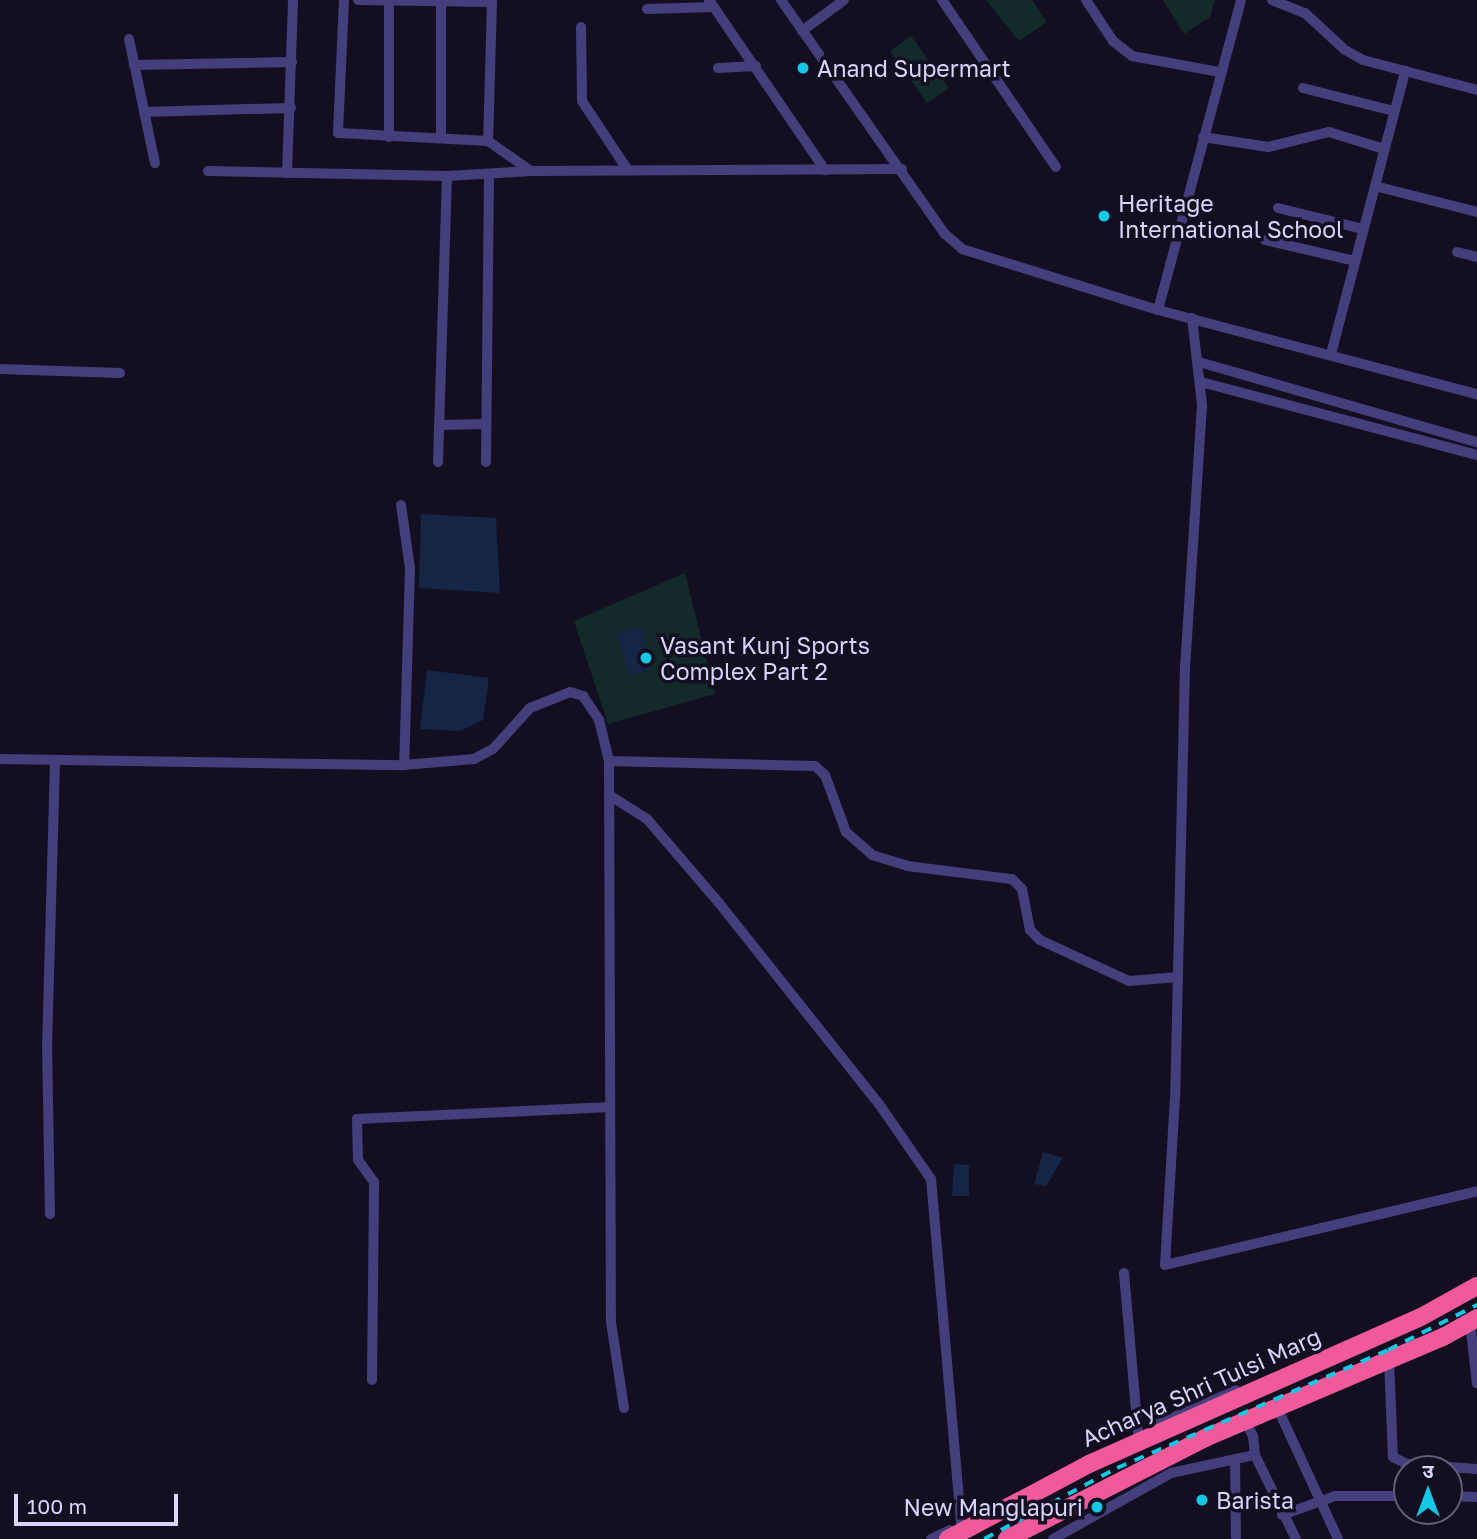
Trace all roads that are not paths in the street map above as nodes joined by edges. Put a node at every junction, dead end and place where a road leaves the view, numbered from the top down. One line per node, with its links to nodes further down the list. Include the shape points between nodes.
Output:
1 (293, 0): 17 (street)
2 (344, 0): 28 (street, via 336,131)
3 (358, 0): 10 (street)
4 (780, 0): 15 (street)
5 (844, 0): 15 (street)
6 (942, 0): 34 (street)
7 (1086, 0): 22 (street, via 1113,41 1132,56)
8 (1241, 0): 22 (street)
9 (1272, 0): 21 (street, via 1305,13 1354,56)
10 (389, 1): 11 (street); 28 (street)
11 (441, 1): 29 (street); 31 (street, via 493,3)
12 (711, 4): 13 (street); 19 (street)
13 (647, 9)
14 (581, 27): 35 (street, via 582,101)
15 (802, 31): 36 (street)
16 (129, 38): 18 (street)
17 (292, 62): 18 (street); 25 (street)
18 (134, 65): 27 (street)
19 (756, 66): 20 (street); 37 (street)
20 (718, 68)
21 (1405, 71): 24 (street); 26 (street)
22 (1219, 72): 30 (street)
23 (1303, 88): 26 (street)
24 (1477, 90)
25 (291, 108): 27 (street); 40 (street)
26 (1394, 111): 32 (street)
27 (144, 112): 33 (street)
28 (389, 137): 29 (street)
29 (441, 137): 31 (street)
30 (1203, 137): 32 (street, via 1268,147 1329,132); 51 (street)
31 (488, 141): 39 (street)
32 (1384, 149): 43 (street)
33 (155, 163)
34 (1056, 167)
35 (627, 169): 37 (street); 39 (street)
36 (902, 169): 37 (street); 51 (street, via 945,234 962,249)
37 (825, 170)
38 (208, 171): 40 (street)
39 (531, 171): 41 (street)
40 (287, 173): 42 (street)
41 (489, 175): 42 (street); 59 (street)
42 (447, 176): 60 (street)
43 (1375, 186): 45 (street); 46 (street)
44 (1278, 208): 46 (street)
45 (1477, 212)
46 (1363, 229): 50 (street)
47 (1265, 240): 50 (street)
48 (1457, 252): 49 (street)
49 (1477, 257)
50 (1355, 261): 53 (street)
51 (1158, 310): 52 (street)
52 (1192, 318): 53 (street); 54 (street)
53 (1331, 354): 58 (street)
54 (1199, 362): 57 (street); 61 (street)
55 (0, 369): 56 (street)
56 (120, 373)
57 (1201, 382): 62 (street); 71 (street, via 1185,665)
58 (1477, 394)
59 (486, 424): 60 (street); 64 (street)
60 (439, 425): 63 (street)
61 (1477, 442)
62 (1477, 455)
63 (438, 462)
64 (486, 462)
65 (401, 505): 69 (street, via 410,568)
66 (0, 759): 68 (street)
67 (609, 761): 69 (street, via 599,720 588,701 570,692 530,708 485,756); 70 (street); 71 (street, via 815,766 825,775 846,832 872,855 906,866 1012,879 1019,883 1030,930 1040,940 1129,981)
68 (55, 762): 69 (street); 74 (street, via 47,1048)
69 (404, 765)
70 (609, 795): 72 (street); 94 (street, via 647,819 719,903 879,1104 931,1179)
71 (1178, 976): 73 (street, via 1165,1265)
72 (610, 1107): 80 (street, via 357,1119 358,1160 374,1182); 83 (street, via 612,1340)
73 (1477, 1191)
74 (50, 1214)
75 (1124, 1273): 86 (street)
76 (1477, 1279): 86 (street, via 1394,1324)
77 (1477, 1286): 84 (highway, Acharya Shri Tulsi Marg, via 1421,1317)
78 (1473, 1320): 79 (highway); 81 (street)
79 (1389, 1359): 82 (highway); 90 (street, via 1393,1457 1407,1464)
80 (372, 1380)
81 (1477, 1384)
82 (1276, 1407): 85 (highway); 92 (street)
83 (624, 1408)
84 (1191, 1416): 87 (highway); 96 (highway, Acharya Shri Tulsi Marg)
85 (1245, 1421): 87 (highway); 88 (street)
86 (1138, 1433): 94 (street)
87 (1205, 1438): 97 (highway)
88 (1255, 1455): 89 (street); 93 (street)
89 (1235, 1460): 98 (street, via 1171,1473); 99 (street)
90 (1477, 1469)
91 (1393, 1496): 92 (street)
92 (1320, 1498): 93 (street); 101 (street)
93 (1282, 1515): 100 (street)
94 (961, 1525): 95 (street)
95 (931, 1539)
96 (948, 1539)
97 (1007, 1539)
98 (1053, 1539)
99 (1236, 1539)
100 (1296, 1539)
101 (1338, 1539)

